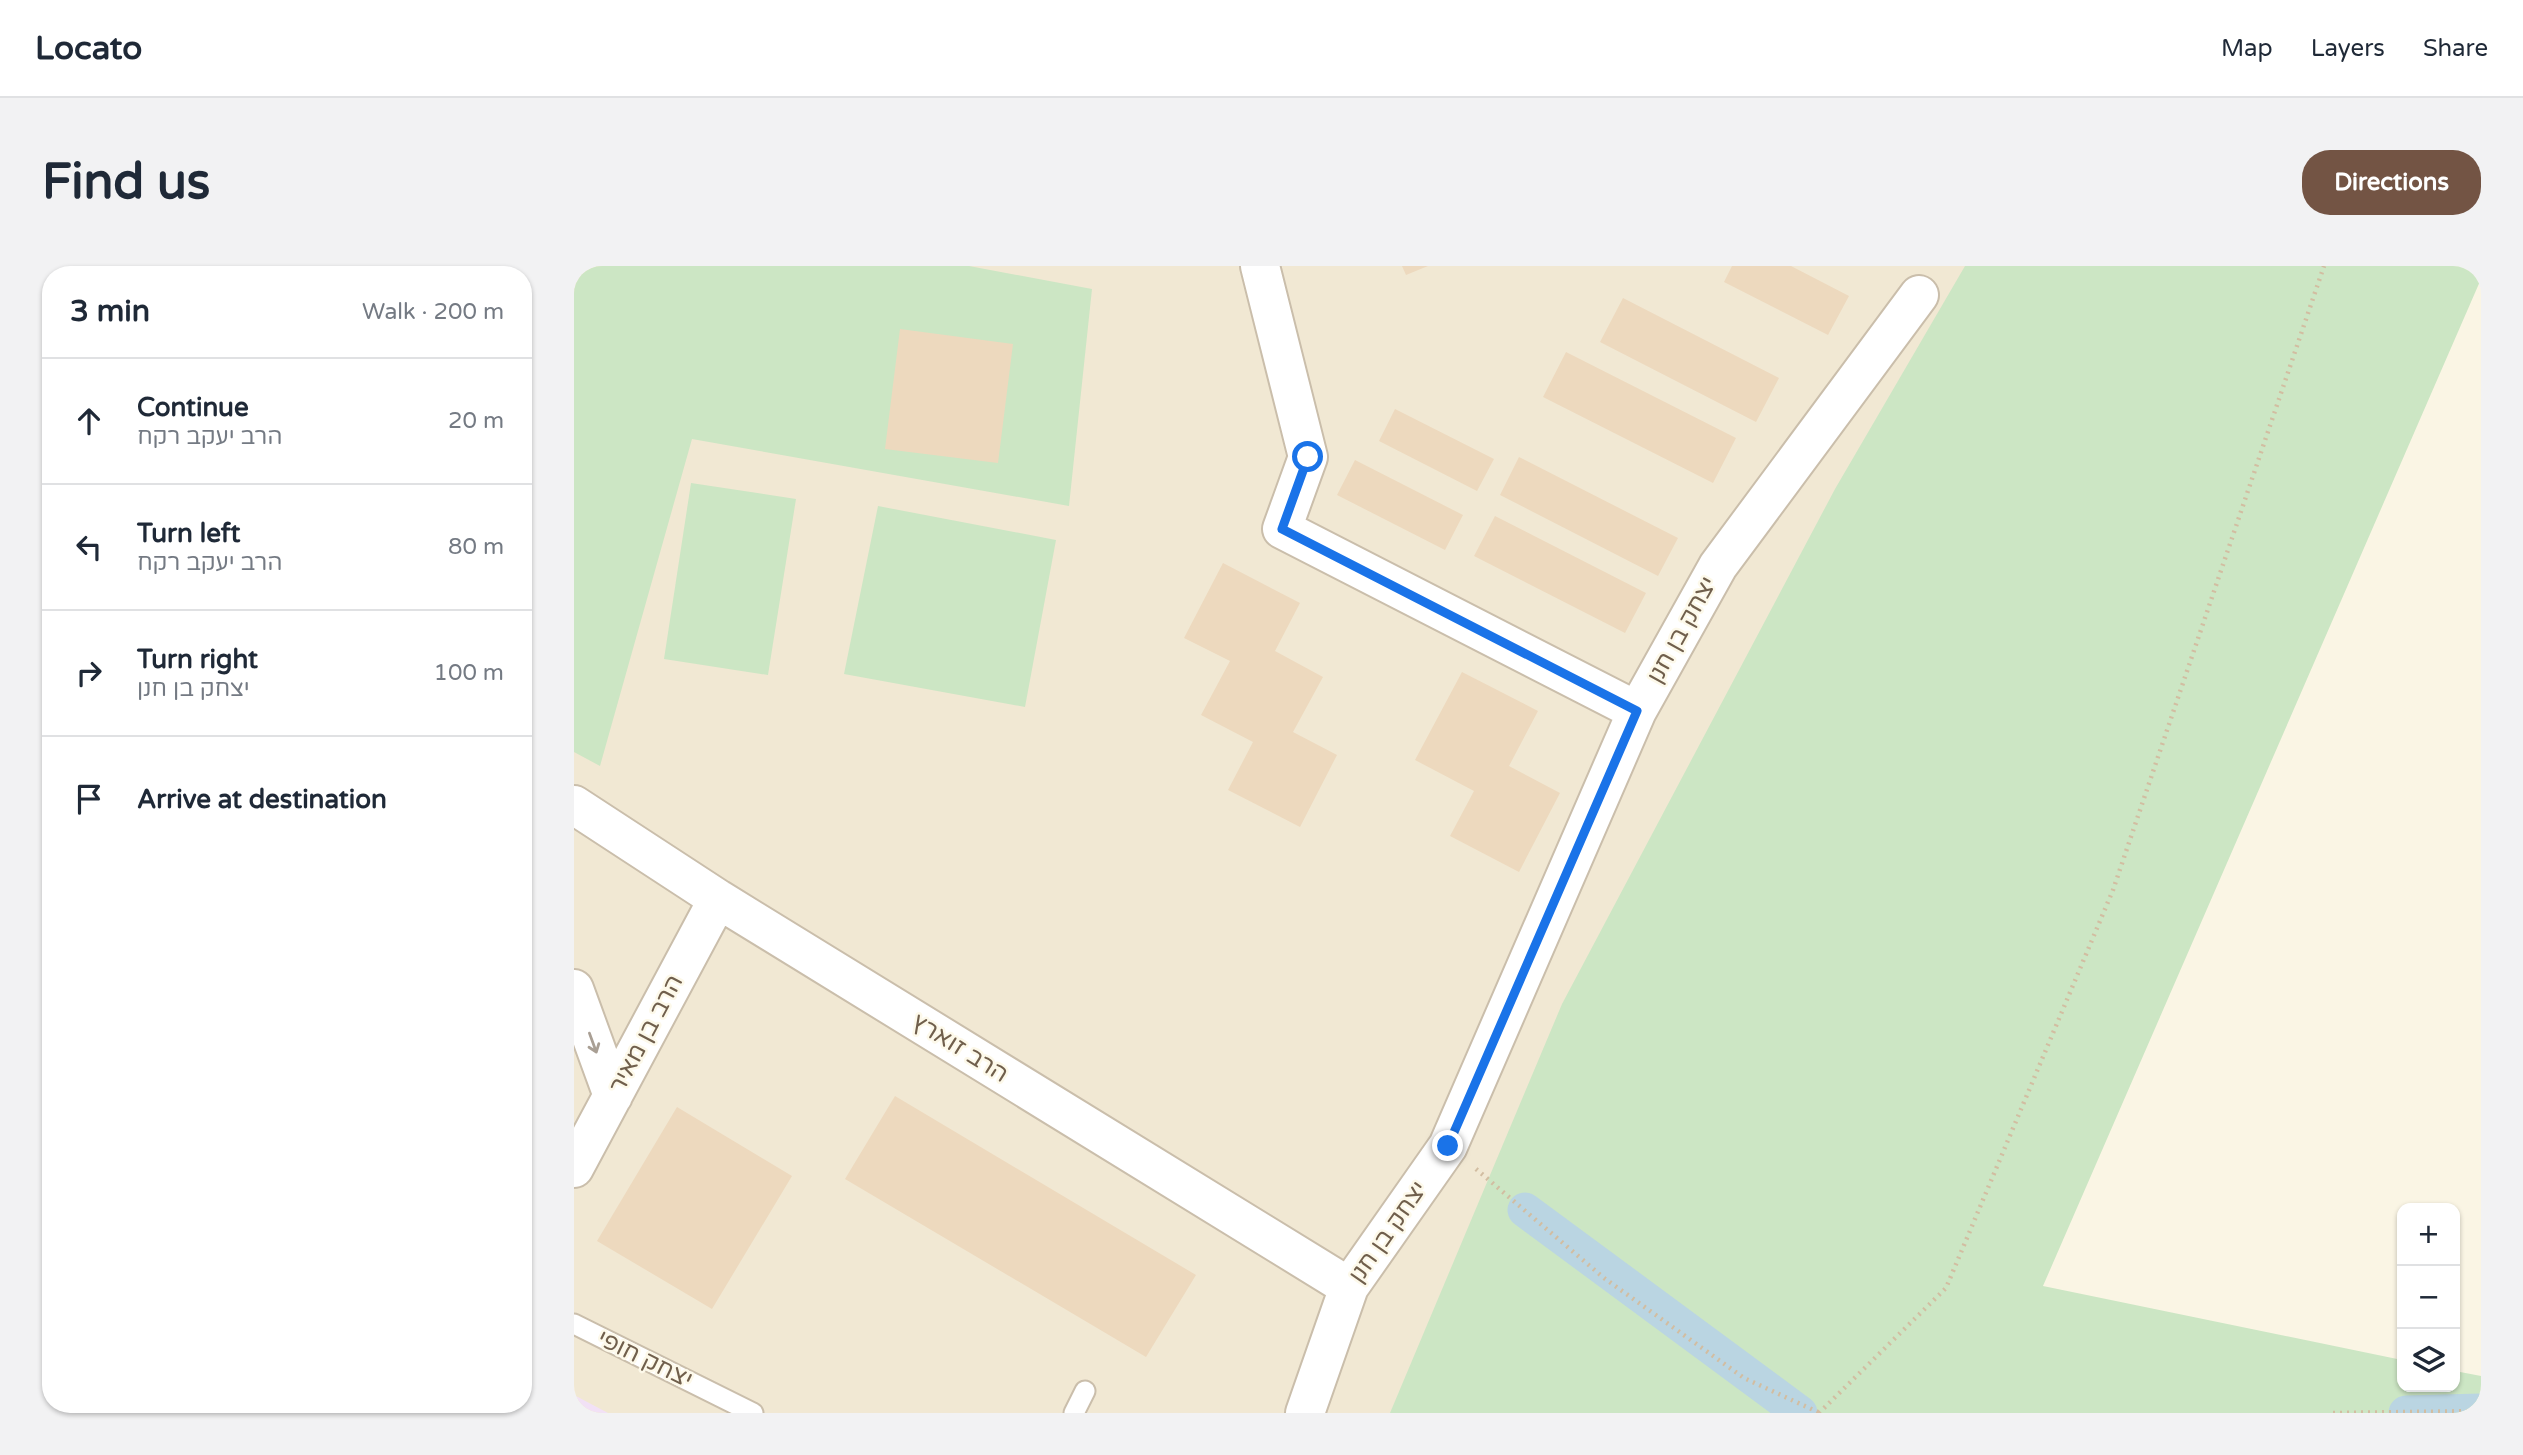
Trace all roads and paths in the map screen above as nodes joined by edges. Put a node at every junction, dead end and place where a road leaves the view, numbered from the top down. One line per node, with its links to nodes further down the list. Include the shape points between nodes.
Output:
1 (1260, 266): 4 (street, via 1308,457 1282,529)
2 (2324, 266): 18 (path, via 2113,890 1946,1288)
3 (1919, 295): 4 (street, יצחק בן חנן, via 1718,566)
4 (1637, 711): 9 (street, יצחק בן חנן)
5 (574, 805): 6 (street, הרב זוארץ)
6 (718, 899): 8 (street, הרב בן מאיר); 11 (street, הרב זוארץ)
7 (574, 989): 8 (street, one-way to 8)
8 (613, 1096): 10 (street, הרב בן מאיר)
9 (1448, 1146): 11 (street, יצחק בן חנן); 18 (path, via 1604,1278 1744,1378)
10 (574, 1168)
11 (1349, 1287): 17 (street, יצחק בן חנן)
12 (574, 1324): 15 (lane, יצחק חופי)
13 (1085, 1391): 16 (lane)
14 (2481, 1411): 19 (path)
15 (753, 1413)
16 (1074, 1413)
17 (1306, 1413)
18 (1819, 1413)
19 (2333, 1413)

